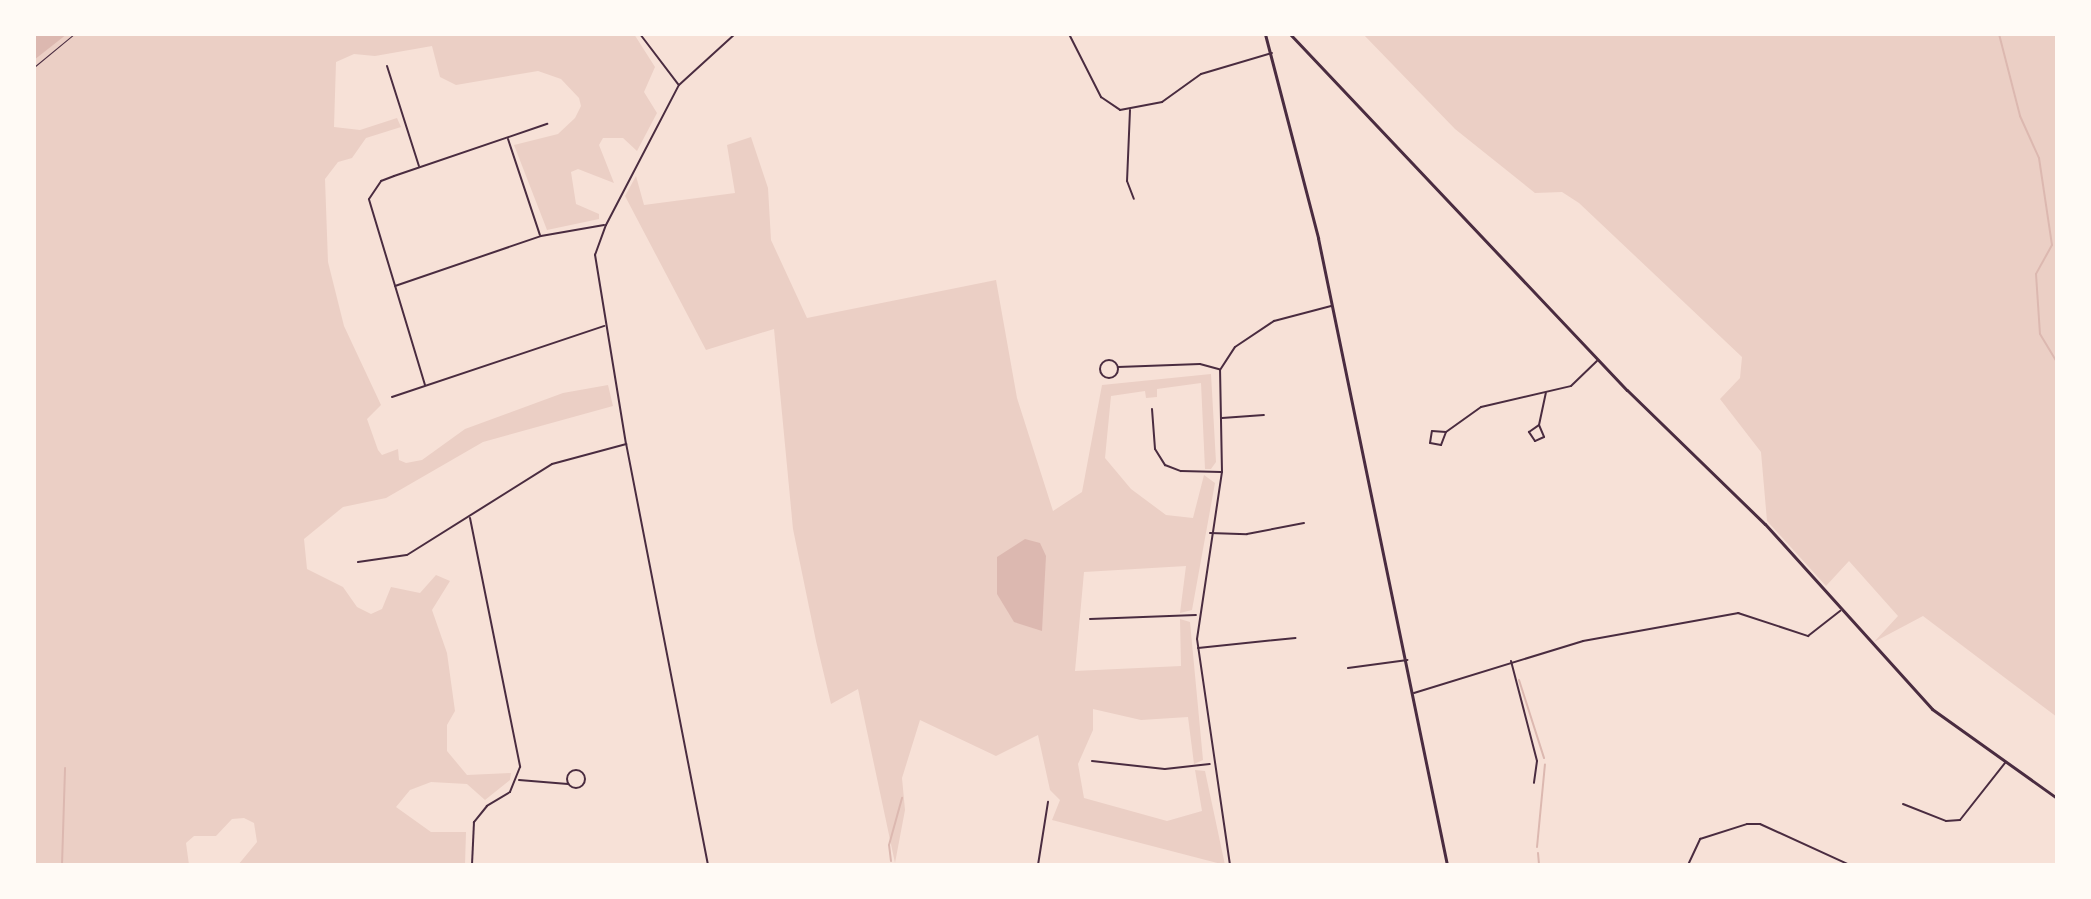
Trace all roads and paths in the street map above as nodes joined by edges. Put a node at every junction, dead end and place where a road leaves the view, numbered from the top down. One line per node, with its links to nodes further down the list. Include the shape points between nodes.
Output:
1 (74, 34): 9 (path)
2 (640, 34): 10 (street)
3 (735, 34): 10 (street)
4 (1069, 34): 11 (street, via 1101,97 1112,107)
5 (1265, 34): 7 (street)
6 (1290, 34): 21 (street)
7 (1272, 53): 11 (street, via 1201,74 1162,102); 19 (street)
8 (387, 66): 14 (street)
9 (34, 67)
10 (679, 85): 16 (street)
11 (1130, 110): 15 (street, via 1127,181)
12 (547, 124): 13 (street)
13 (508, 139): 14 (street); 17 (street)
14 (420, 167): 18 (street, via 381,181 369,199)
15 (1134, 199)
16 (606, 225): 17 (street); 20 (street, via 595,255)
17 (541, 236): 18 (street)
18 (394, 286): 24 (street)
19 (1332, 306): 23 (street, via 1274,321 1235,347); 43 (street)
20 (605, 326): 24 (street); 32 (street)
21 (1598, 360): 25 (street, via 1571,386); 38 (street, via 1765,524)
22 (1118, 367): 22 (street, via 1107,361 1100,371 1111,378); 23 (street, via 1203,364)
23 (1220, 370): 29 (street)
24 (425, 385): 26 (street)
25 (1546, 393): 30 (street); 31 (street, via 1481,407)
26 (392, 397)
27 (1152, 409): 33 (street, via 1155,449 1165,465 1181,471)
28 (1264, 415): 29 (street)
29 (1221, 418): 33 (street)
30 (1539, 425)
31 (1446, 432): 31 (street, via 1432,431 1430,443 1441,445)
32 (626, 444): 34 (street, via 552,464); 57 (street)
33 (1222, 472): 36 (street)
34 (470, 518): 37 (street, via 407,555); 50 (street)
35 (1304, 523): 36 (street, via 1247,534)
36 (1209, 533): 39 (street)
37 (358, 562)
38 (1840, 611): 44 (street, via 1817,632 1802,636 1756,616 1733,614 1568,644); 48 (street, via 1932,709)
39 (1198, 615): 40 (street); 42 (street)
40 (1090, 619)
41 (1295, 638): 42 (street)
42 (1197, 648): 49 (street)
43 (1407, 660): 45 (street); 46 (street)
44 (1511, 660): 46 (street); 51 (street, via 1537,761)
45 (1348, 668)
46 (1413, 694): 60 (street)
47 (1092, 761): 49 (street, via 1165,769)
48 (2005, 763): 53 (street); 55 (street, via 1960,820 1946,821)
49 (1212, 764): 59 (street)
50 (518, 780): 52 (street); 56 (street, via 474,822)
51 (1534, 783)
52 (568, 784): 52 (street, via 571,771 584,774 580,788)
53 (2057, 798)
54 (1048, 802): 58 (street)
55 (1903, 804)
56 (472, 865)
57 (708, 865)
58 (1038, 865)
59 (1230, 865)
60 (1447, 865)
61 (1688, 865): 62 (street, via 1700,839 1747,824 1760,824)
62 (1850, 865)

